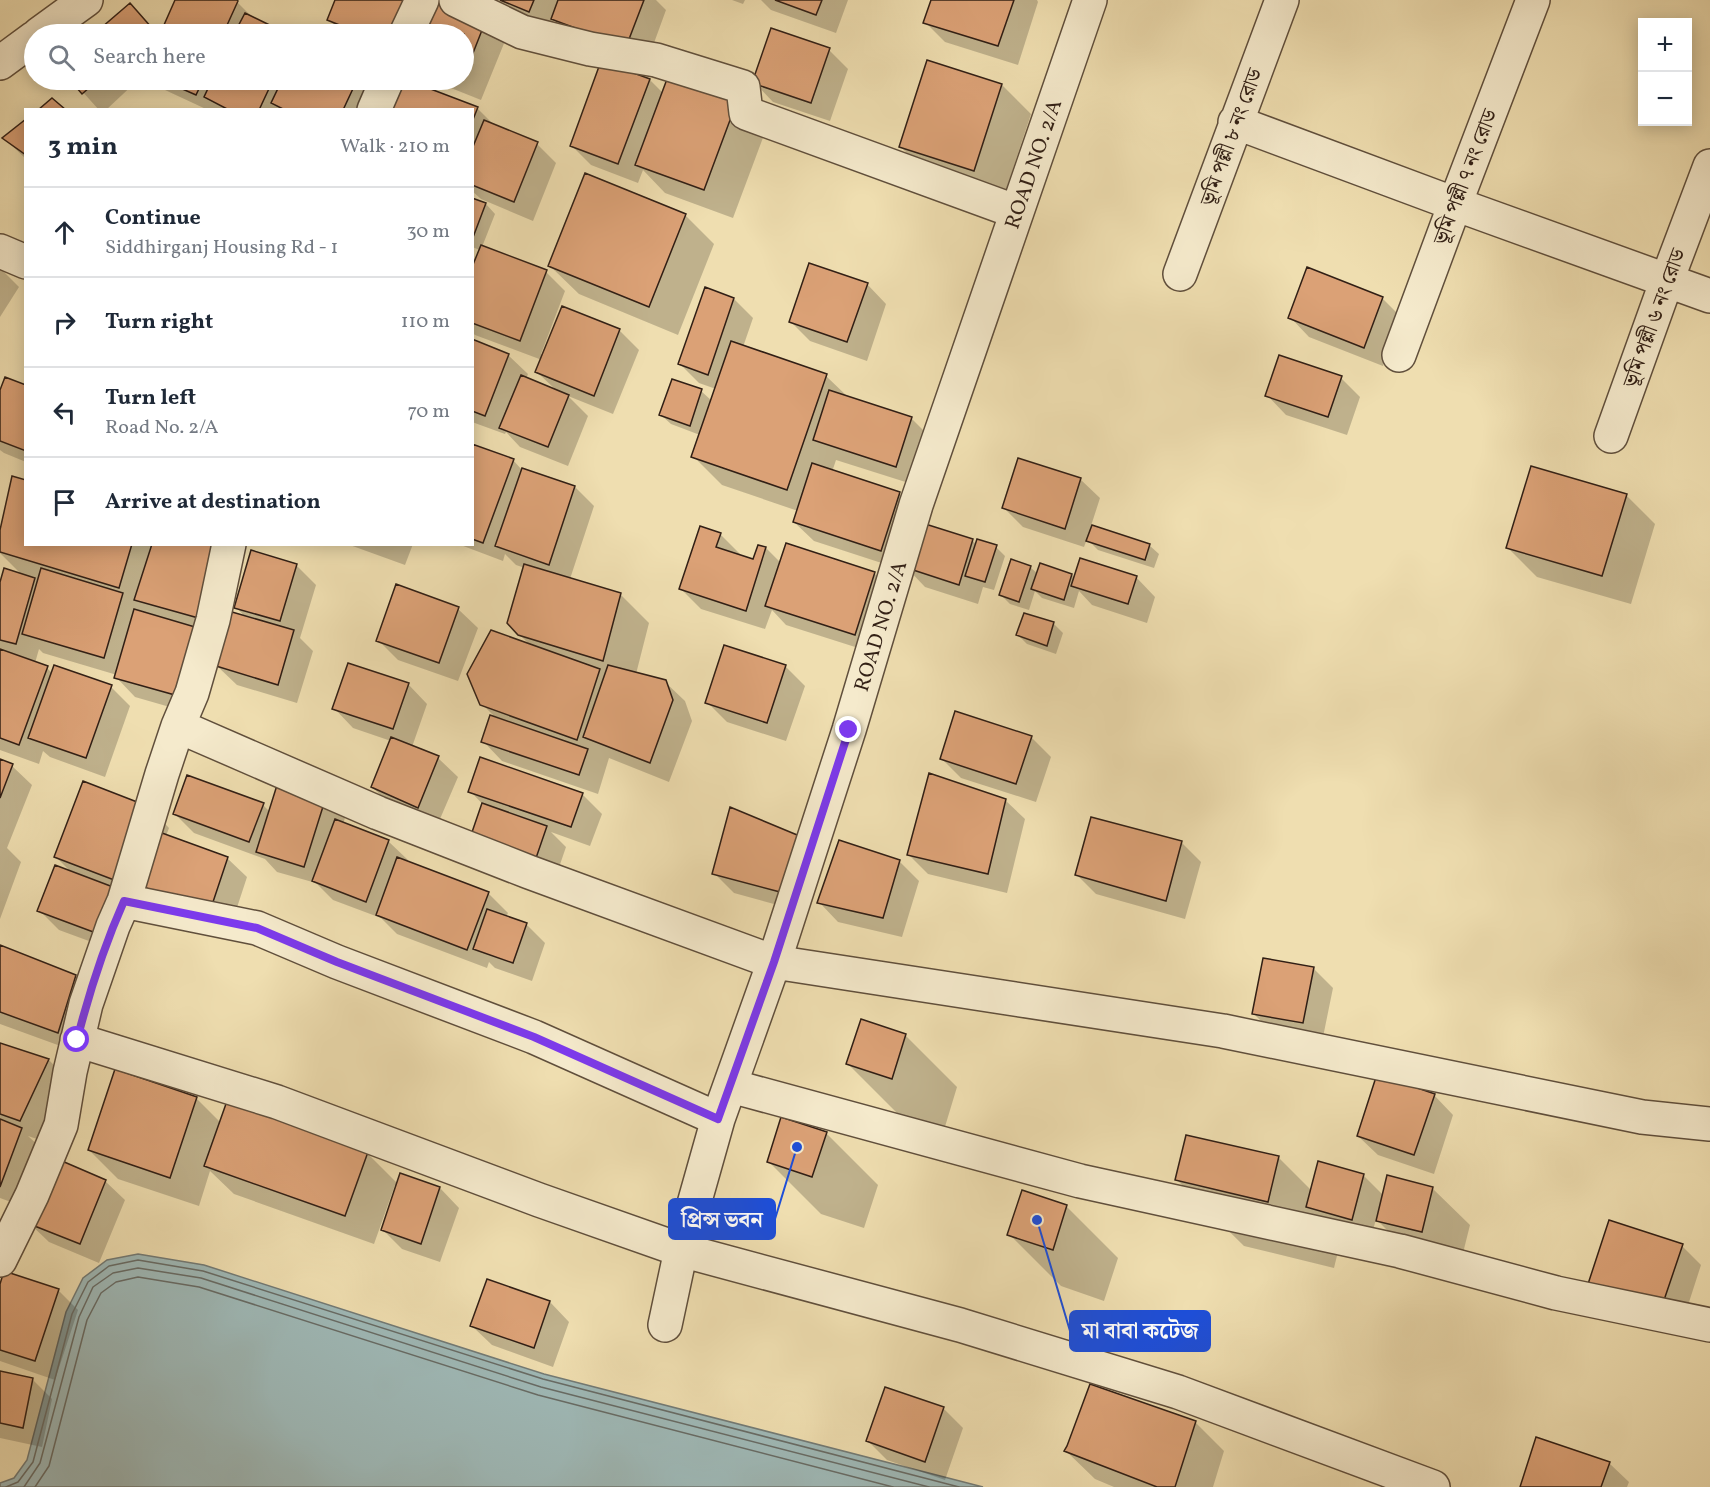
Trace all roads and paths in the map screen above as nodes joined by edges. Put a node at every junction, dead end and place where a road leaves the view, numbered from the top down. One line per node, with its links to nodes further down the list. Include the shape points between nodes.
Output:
1 (86, 0): 7 (street)
2 (422, 0): 8 (street)
3 (456, 0): 16 (street, via 522,32 656,60 743,87 746,113)
4 (1090, 0): 16 (street, ROAD NO. 2/A)
5 (1282, 0): 13 (street, ভূমি পল্লী ৮ নং রোড)
6 (1533, 0): 15 (street, ভূমি পল্লী ৭ নং রোড)
7 (53, 24)
8 (411, 24)
9 (24, 45): 10 (street)
10 (0, 63)
11 (383, 90): 12 (street)
12 (375, 108)
13 (1236, 122): 15 (street); 19 (street, ভূমি পল্লী ৮ নং রোড)
14 (1710, 166): 20 (street, ভূমি পল্লী ৬ নং রোড)
15 (1455, 204): 20 (street); 22 (street, ভূমি পল্লী ৭ নং রোড)
16 (1017, 213): 27 (street, ROAD NO. 2/A, via 916,505)
17 (0, 251): 18 (street)
18 (24, 261)
19 (1180, 274)
20 (1667, 280): 21 (street); 23 (street, ভূমি পল্লী ৬ নং রোড)
21 (1710, 296)
22 (1399, 356)
23 (1611, 436)
24 (229, 546): 25 (street, via 213,620)
25 (178, 726): 26 (street); 27 (street, via 389,817)
26 (124, 901): 28 (street); 30 (street, via 257,928 534,1037)
27 (774, 962): 29 (street, ROAD NO. 2/A); 31 (street, via 1223,1031 1642,1117)
28 (77, 1040): 32 (street, via 277,1102); 33 (street, via 61,1125)
29 (731, 1086): 30 (street, ROAD NO. 2/A); 35 (street, via 1080,1181 1400,1251 1556,1293)
30 (718, 1119): 32 (street, ROAD NO. 2/A)
31 (1710, 1124)
32 (681, 1250): 34 (street, ROAD NO. 2/A); 36 (street, via 960,1325 1166,1388)
33 (0, 1260)
34 (665, 1325)
35 (1710, 1325)
36 (1433, 1487)

